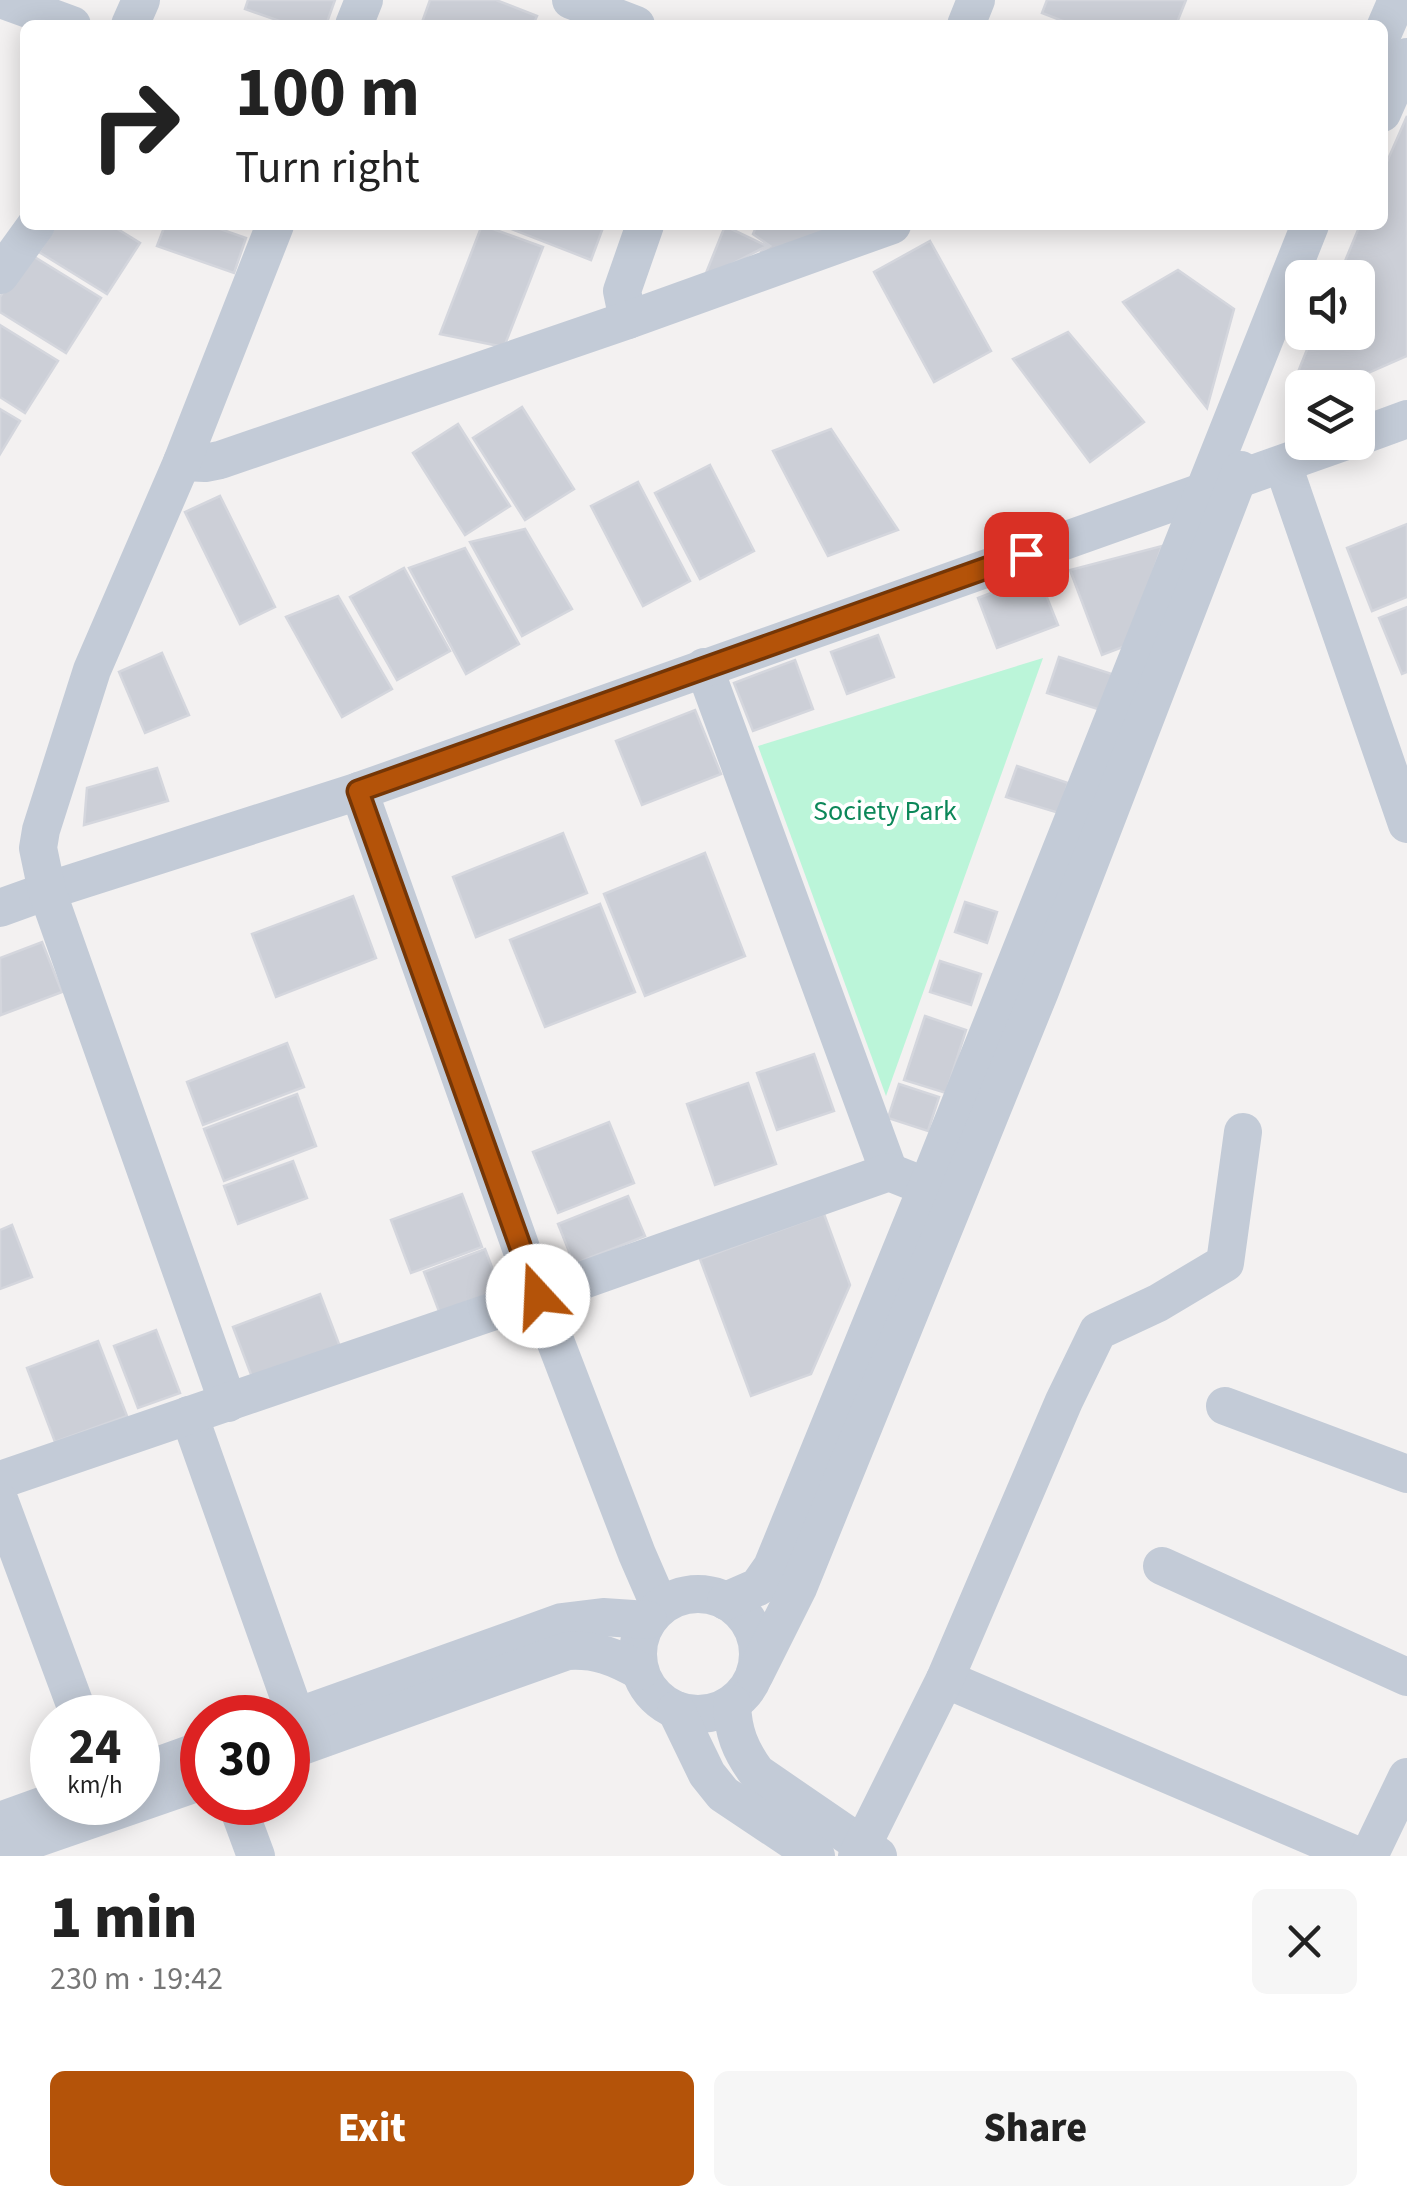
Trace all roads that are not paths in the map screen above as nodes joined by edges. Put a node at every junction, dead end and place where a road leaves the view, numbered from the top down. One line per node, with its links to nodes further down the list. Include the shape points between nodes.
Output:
1 (3, 0): 3 (street)
2 (590, 4): 4 (street)
3 (58, 20)
4 (625, 20)
5 (1407, 57): 6 (street)
6 (1388, 98)
7 (32, 230): 14 (street)
8 (273, 230): 20 (street)
9 (644, 230): 15 (street, via 622,292)
10 (878, 230): 15 (street)
11 (1308, 230): 22 (street)
12 (1336, 230): 13 (street)
13 (1324, 260)
14 (0, 275)
15 (628, 320): 20 (street, via 220,460)
16 (1285, 350): 22 (street)
17 (1407, 419): 18 (street)
18 (1375, 431)
19 (1296, 460): 21 (street)
20 (182, 462): 26 (street, via 92,670 60,768 38,848)
21 (1283, 465): 22 (street); 25 (street)
22 (1220, 486): 23 (street); 30 (street); 31 (street, via 1040,990)
23 (704, 667): 24 (street); 29 (street)
24 (358, 791): 26 (street); 32 (street)
25 (1407, 824)
26 (47, 891): 27 (street); 33 (street)
27 (0, 908)
28 (1243, 1132): 45 (street, via 1225,1263 1098,1331)
29 (889, 1172): 30 (street); 32 (street)
30 (927, 1187): 31 (street)
31 (923, 1238): 40 (street, via 772,1567 758,1587); 43 (street, via 798,1588)
32 (538, 1296): 33 (street); 41 (street)
33 (228, 1403): 35 (street)
34 (1225, 1406): 36 (street)
35 (189, 1415): 37 (street); 47 (street)
36 (1407, 1474)
37 (0, 1480)
38 (0, 1502): 46 (street)
39 (1162, 1566): 44 (street)
40 (726, 1600): 41 (street, via 685,1595); 43 (street, via 754,1632)
41 (654, 1614): 42 (street, via 638,1644); 50 (street, via 562,1622)
42 (640, 1672): 49 (street, via 660,1701); 51 (street, via 607,1654 566,1652)
43 (756, 1674): 48 (street)
44 (1407, 1677)
45 (945, 1679): 58 (street); 59 (street)
46 (71, 1695)
47 (279, 1695)
48 (732, 1704): 49 (street, via 714,1712); 58 (street, via 736,1740 758,1772)
49 (676, 1710): 61 (street, via 706,1774 724,1794)
50 (310, 1721)
51 (310, 1723)
52 (1407, 1777): 59 (street)
53 (180, 1789): 57 (street)
54 (30, 1810): 55 (street)
55 (0, 1821)
56 (245, 1825): 60 (street)
57 (0, 1851)
58 (866, 1853)
59 (1352, 1855)
60 (256, 1856)
61 (816, 1856)

